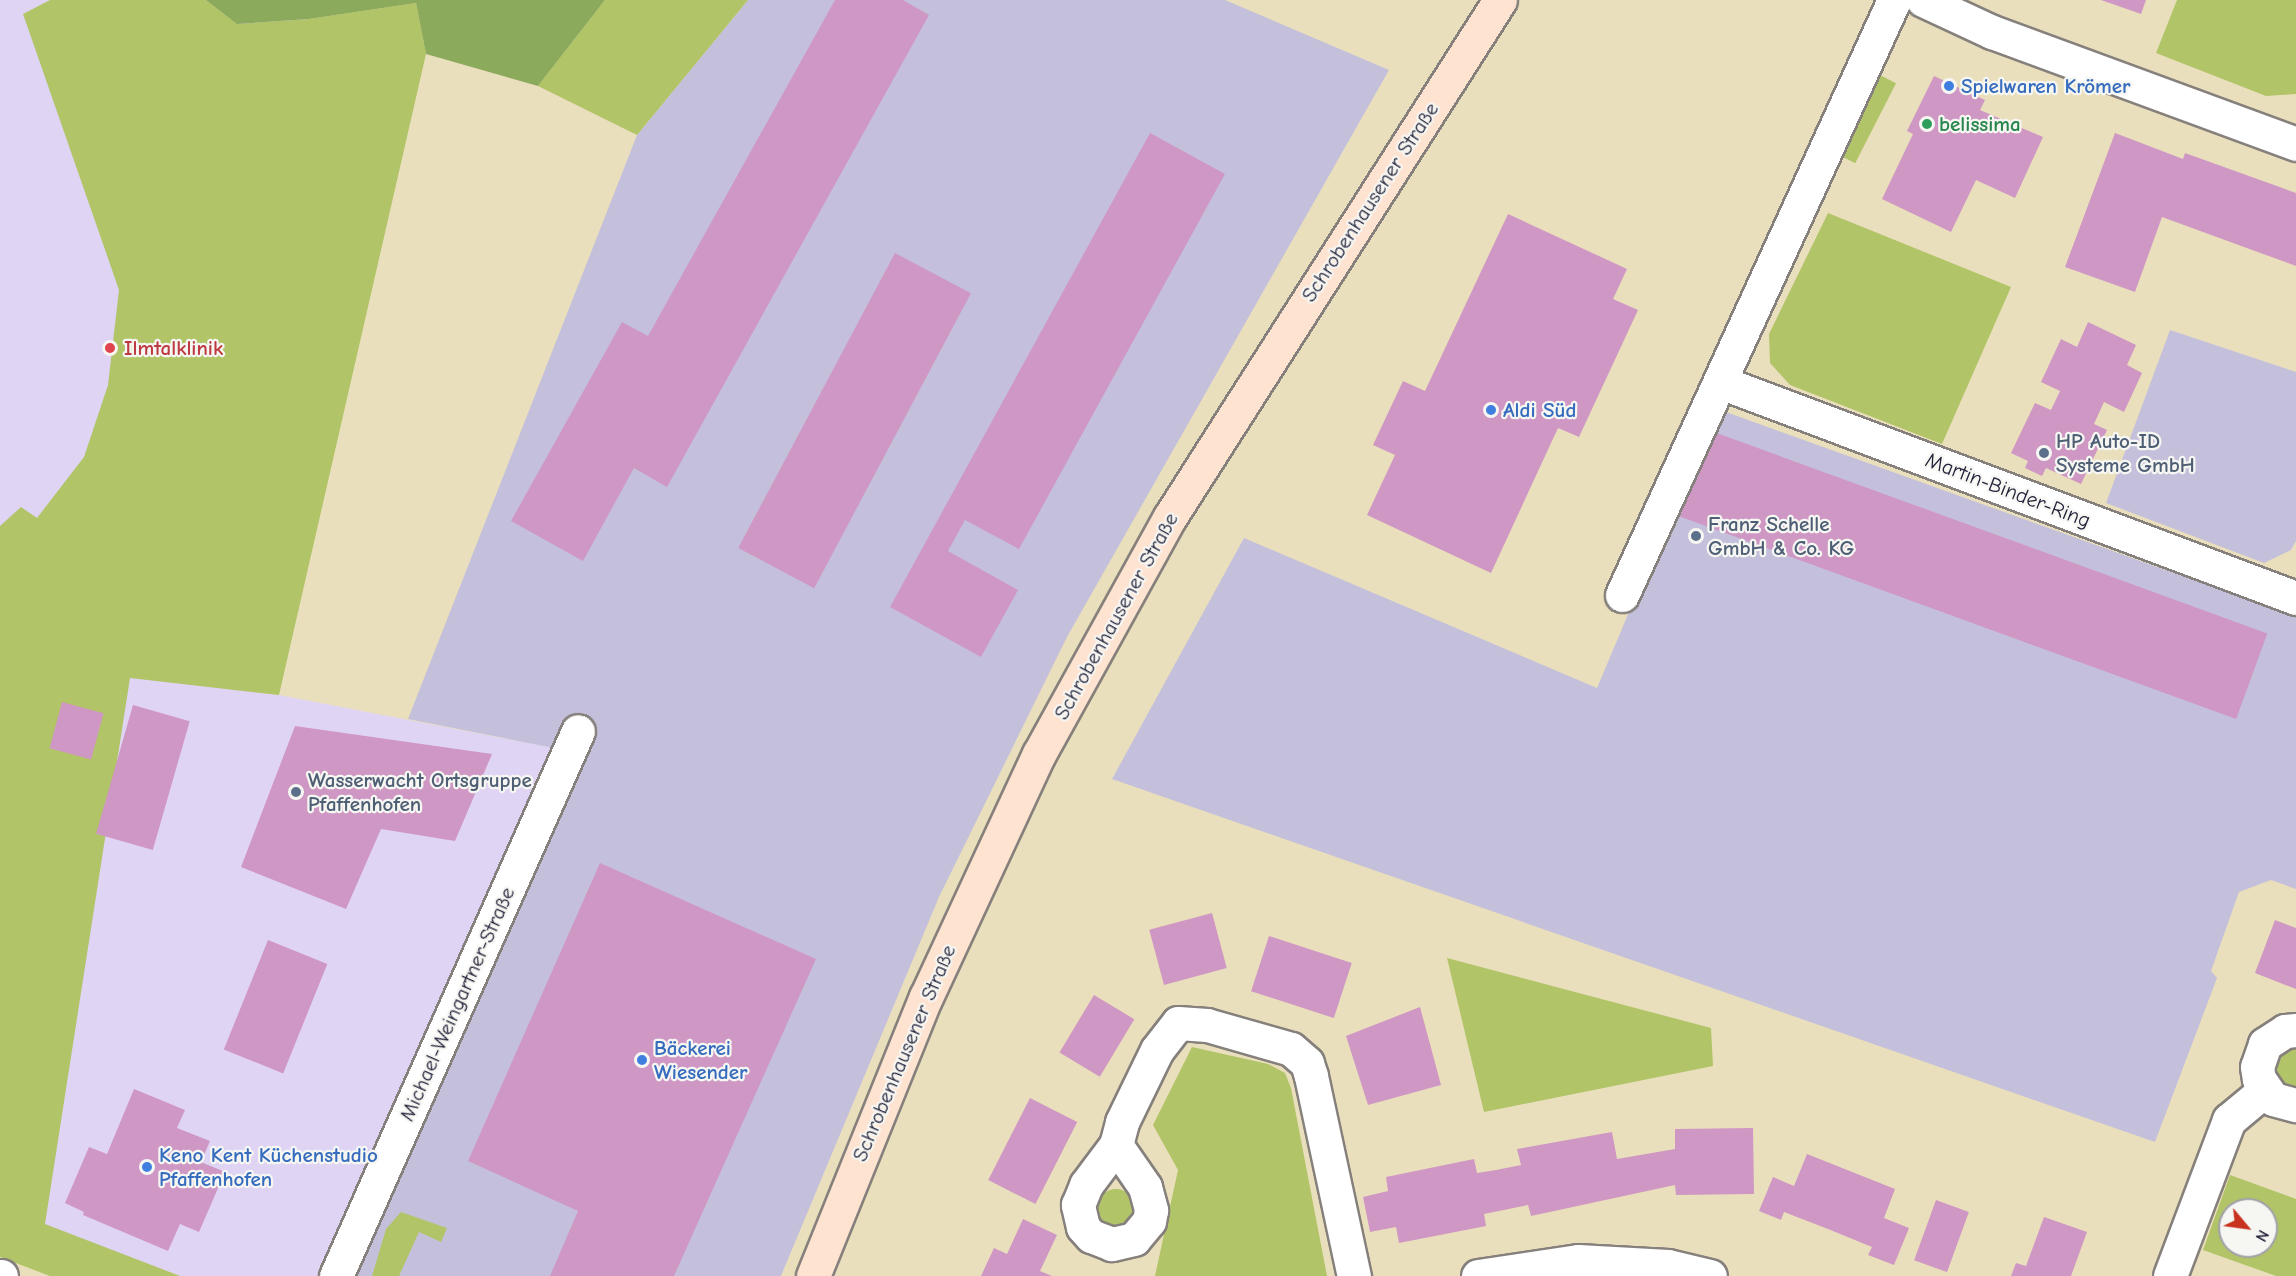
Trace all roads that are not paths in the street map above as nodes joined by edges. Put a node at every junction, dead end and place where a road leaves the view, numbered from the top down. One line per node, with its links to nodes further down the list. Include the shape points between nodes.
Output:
1 (1517, 0): 4 (street)
2 (1894, 0): 6 (street)
3 (1923, 0): 5 (street, via 1992,32)
4 (1494, 10): 15 (main road, Schrobenhausener Straße, via 1170,517 1039,754 926,997)
5 (2296, 144)
6 (1720, 382): 7 (street); 8 (street, Martin-Binder-Ring)
7 (1622, 595)
8 (2296, 598)
9 (579, 731): 14 (street, Michael-Weingartner-Straße)
10 (2296, 1030): 11 (street, via 2285,1031 2265,1044 2257,1067)
11 (2265, 1090): 12 (street, via 2273,1099); 19 (street, via 2229,1120)
12 (2296, 1105)
13 (1116, 1145): 16 (street, via 1122,1122 1157,1050 1178,1023 1207,1025 1299,1053 1311,1076)
14 (336, 1276)
15 (813, 1276)
16 (1354, 1276)
17 (1478, 1276): 18 (street, via 1578,1261 1668,1266)
18 (1710, 1276)
19 (2170, 1276)

